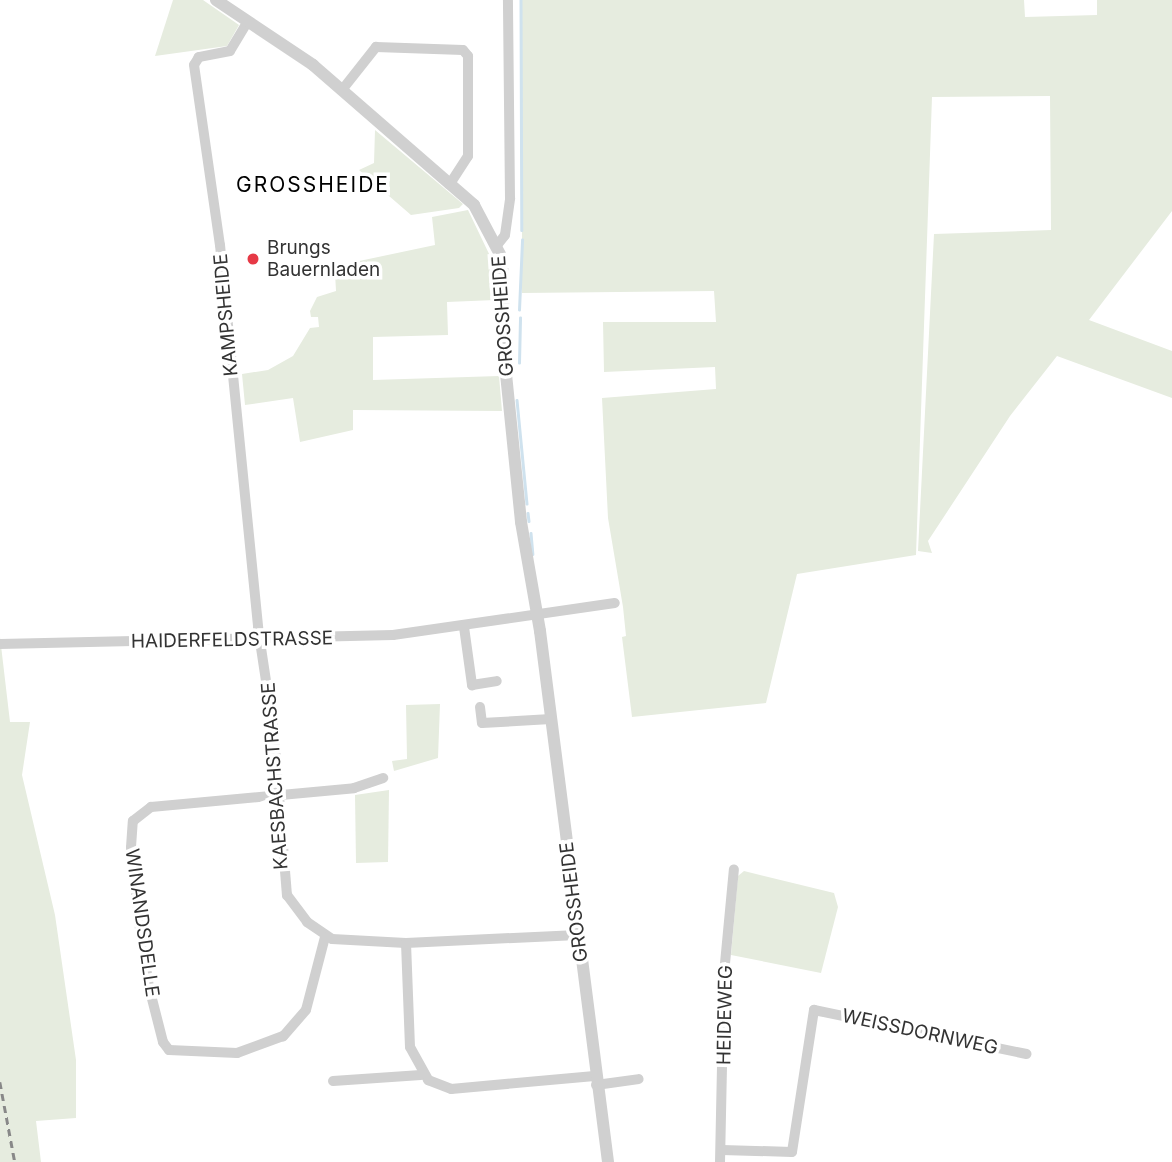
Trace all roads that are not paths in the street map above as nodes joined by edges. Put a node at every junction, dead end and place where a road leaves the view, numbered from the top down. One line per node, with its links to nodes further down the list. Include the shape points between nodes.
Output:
1 (216, 0): 3 (street, GROSSHEIDE)
2 (508, 0): 6 (street, via 510,198 505,235)
3 (248, 21): 4 (street, GROSSHEIDE); 10 (street, KAMPSHEIDE, via 230,51 199,57 194,65 220,245)
4 (342, 90): 5 (street, GROSSHEIDE); 5 (street, via 376,47 463,50 468,56 468,156)
5 (450, 184): 6 (street, GROSSHEIDE, via 474,205)
6 (498, 244): 8 (street, GROSSHEIDE, via 504,272 511,428)
7 (615, 603): 8 (street, HAIDERFELDSTRASSE)
8 (535, 617): 9 (street, HAIDERFELDSTRASSE); 14 (street, GROSSHEIDE)
9 (464, 627): 10 (street, HAIDERFELDSTRASSE); 12 (street, via 472,685)
10 (262, 641): 11 (street, HAIDERFELDSTRASSE); 16 (street, KAESBACHSTRASSE)
11 (0, 644)
12 (497, 681)
13 (480, 707): 14 (street, via 482,723)
14 (551, 719): 18 (street, GROSSHEIDE)
15 (383, 778): 16 (street, WINANDSDELLE, via 354,788)
16 (278, 795): 19 (street, KAESBACHSTRASSE, via 287,895); 19 (street, WINANDSDELLE, via 151,807 133,821 131,847 140,929 164,1046 172,1052 237,1053 283,1036 306,1010)
17 (734, 869): 26 (street, HEIDEWEG, via 724,974)
18 (578, 935): 20 (street); 25 (street, GROSSHEIDE)
19 (325, 937): 20 (street)
20 (406, 943): 22 (street, via 410,1047)
21 (1027, 1054): 26 (street, WEISSDORNWEG, via 814,1010 792,1152)
22 (421, 1075): 24 (street); 25 (street, via 436,1086 451,1089)
23 (639, 1079): 25 (street)
24 (333, 1081)
25 (595, 1081): 27 (street, GROSSHEIDE)
26 (722, 1150): 28 (street, HEIDEWEG)
27 (608, 1162)
28 (720, 1162)

